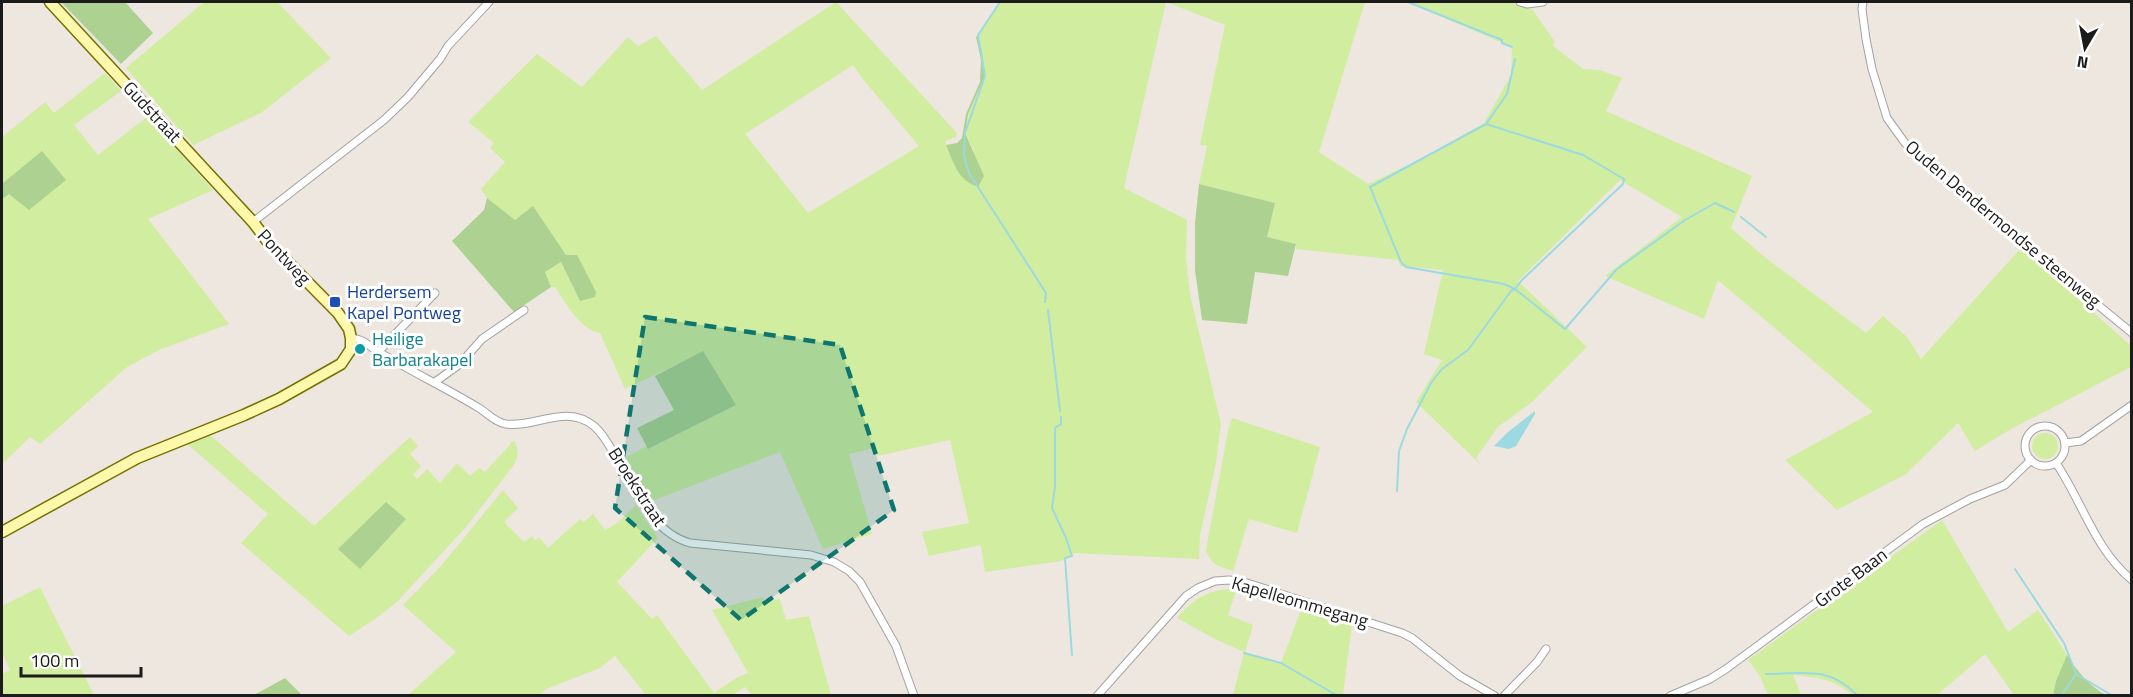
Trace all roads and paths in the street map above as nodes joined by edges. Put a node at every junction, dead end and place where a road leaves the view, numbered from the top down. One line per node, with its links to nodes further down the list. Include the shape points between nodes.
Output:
1 (50, 2): 6 (street, Gudstraat)
2 (489, 2): 6 (street, Pontweg, via 384,120)
3 (1520, 2): 4 (street)
4 (1543, 2)
5 (1863, 2): 9 (street, Ouden Dendermondse steenweg, via 1866,39 1878,88 1887,118 1905,143)
6 (253, 222): 10 (street, Pontweg, via 338,313)
7 (435, 293): 11 (street)
8 (524, 310): 12 (street, via 482,339 460,364)
9 (2132, 333)
10 (351, 338): 11 (street, Broekstraat, via 363,339); 17 (street, via 351,349 341,364 279,399 137,458)
11 (378, 352): 12 (street, Broekstraat)
12 (435, 382): 20 (street, Broekstraat, via 499,423 519,424 565,415 594,426 656,523 676,539 811,555 849,571 860,582 896,646)
13 (2132, 405): 14 (street, via 2081,441)
14 (2065, 443): 15 (street, via 2055,429 2036,429 2026,444); 16 (street)
15 (2031, 460): 16 (street, via 2045,466); 24 (street, Grote Baan, via 2005,484 1923,524 1726,669)
16 (2056, 463): 18 (street, via 2102,546)
17 (2, 532)
18 (2132, 580)
19 (1546, 649): 23 (street)
20 (914, 696)
21 (1097, 696): 22 (street, Kapelleommegang, via 1186,596 1206,584 1228,580 1402,633 1460,676)
22 (1495, 696)
23 (1504, 696)
24 (1670, 696)

